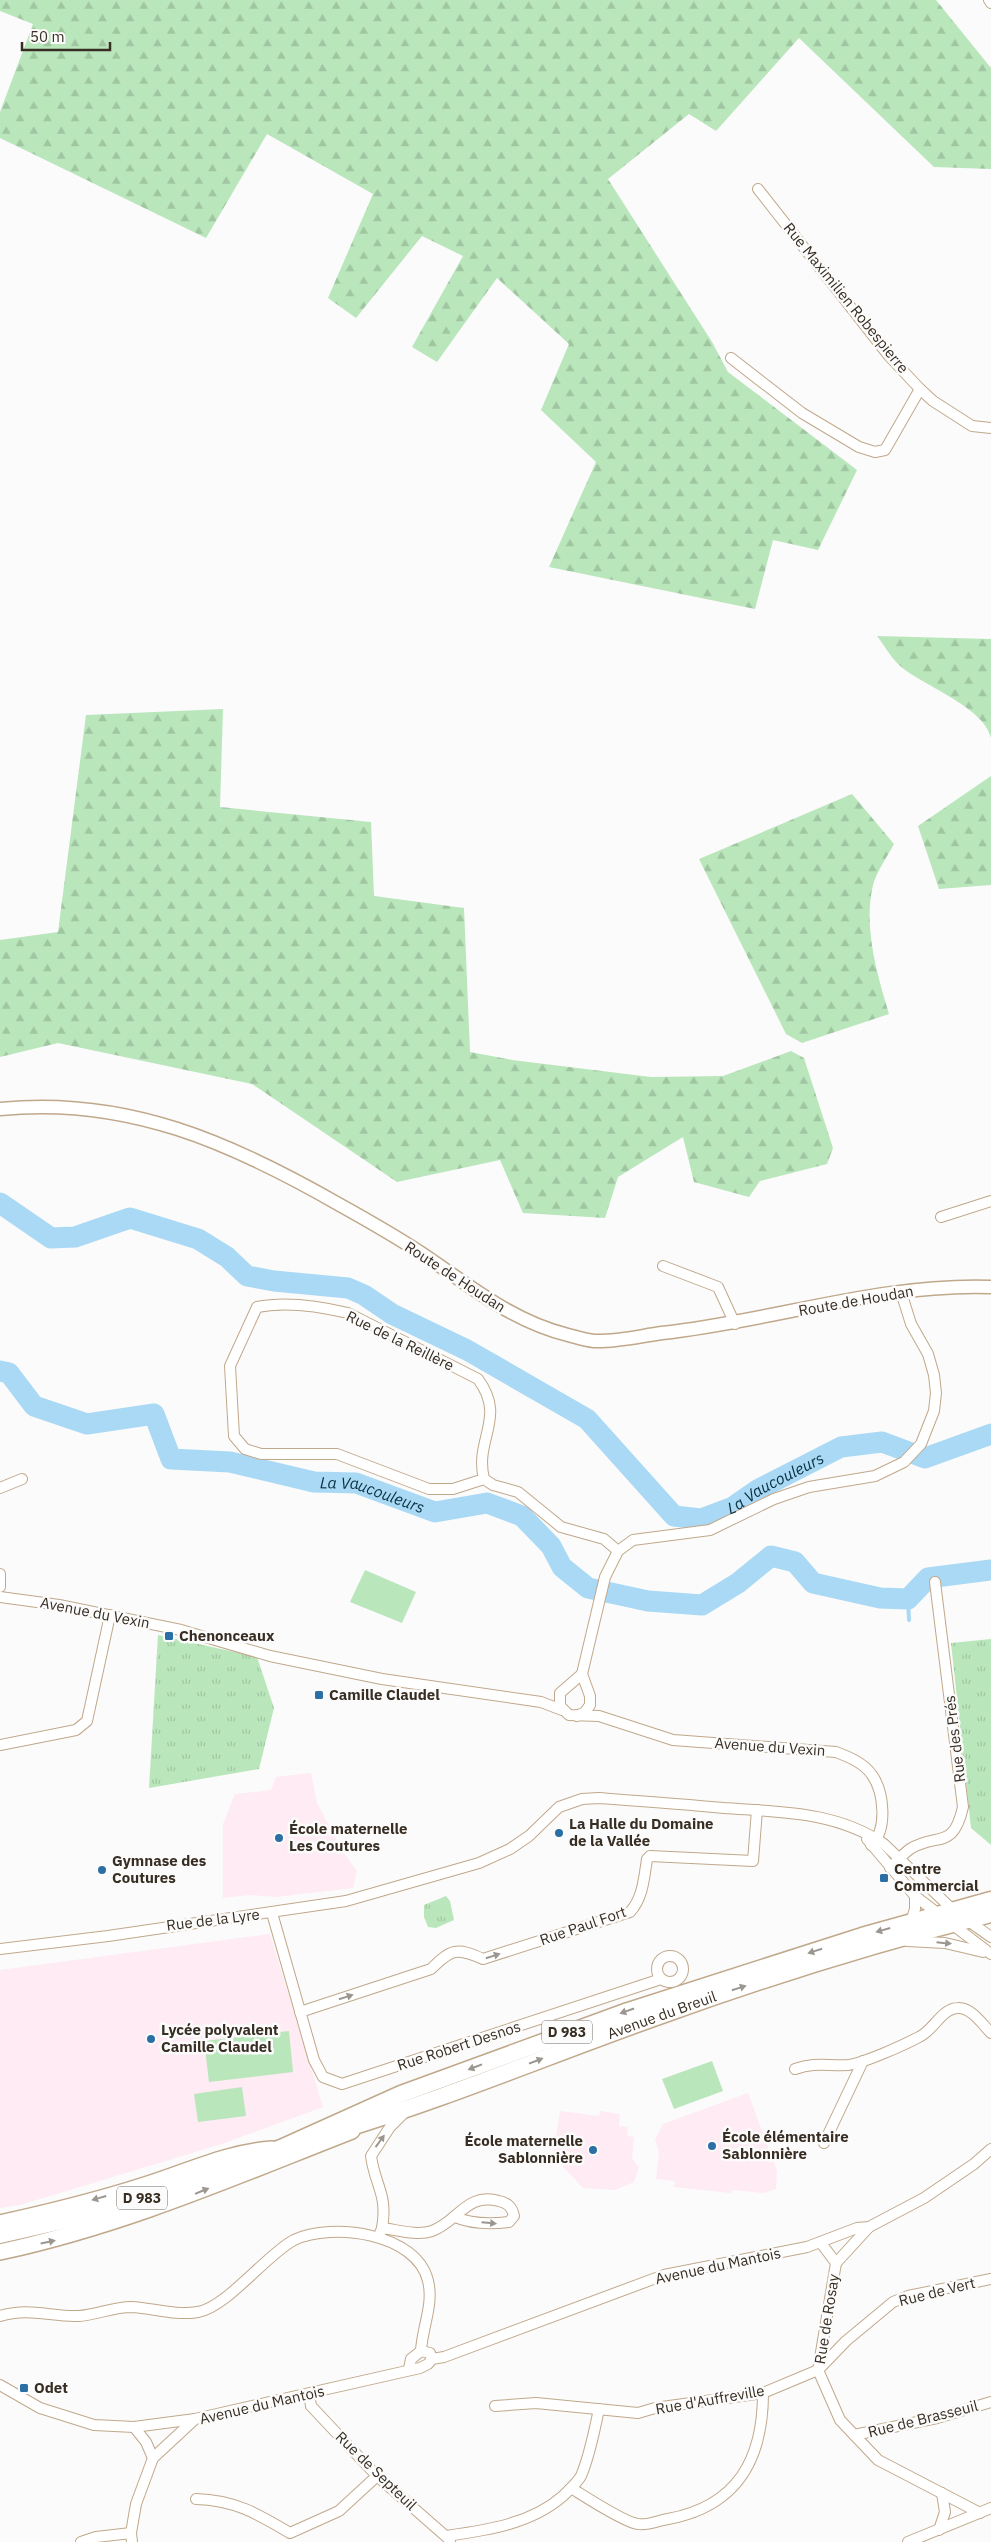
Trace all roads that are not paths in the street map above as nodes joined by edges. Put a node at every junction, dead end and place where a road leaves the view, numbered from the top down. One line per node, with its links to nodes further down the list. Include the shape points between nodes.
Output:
1 (758, 188): 3 (street, Rue Maximilien Robespierre, via 889,356)
2 (731, 358): 3 (street, via 802,413 859,447 875,452 885,450)
3 (920, 389): 4 (street, Rue Maximilien Robespierre, via 932,401 972,426)
4 (991, 428)
5 (0, 1109): 11 (street, Route de Houdan, via 20,1107 117,1113 217,1142 368,1221 422,1253 506,1311 555,1332 593,1341)
6 (991, 1201): 7 (street)
7 (941, 1217)
8 (663, 1266): 11 (street, via 718,1287)
9 (991, 1288): 10 (street, Route de Houdan, via 949,1286)
10 (901, 1292): 11 (street, Route de Houdan); 15 (street, via 911,1324 928,1354 936,1393 934,1411 921,1444 904,1462 876,1476 809,1488 774,1499 710,1530 633,1540)
11 (735, 1324)
12 (22, 1479): 14 (street)
13 (484, 1479): 13 (street, Rue de la Reillère, via 453,1489 429,1489 337,1454 261,1454 245,1449 234,1436 230,1366 257,1307 275,1303 330,1308 348,1313 478,1379 487,1392 491,1409 481,1466); 15 (street, via 518,1492 561,1527 604,1539)
14 (0, 1488)
15 (618, 1551): 21 (street, via 605,1577)
16 (0, 1574): 18 (street)
17 (935, 1582): 33 (street, Rue des Prés, via 963,1807 954,1832 943,1840 910,1850)
18 (0, 1587)
19 (0, 1597): 20 (street, Avenue du Vexin)
20 (110, 1615): 25 (street, Avenue du Vexin, via 181,1630 304,1664); 30 (street, via 87,1721 76,1730)
21 (582, 1674): 22 (street); 23 (street)
22 (570, 1685): 23 (street, via 578,1684); 24 (street)
23 (586, 1689): 26 (street)
24 (560, 1693): 25 (street); 27 (street)
25 (541, 1702): 27 (street, Avenue du Vexin)
26 (590, 1703): 28 (street, via 585,1712); 29 (street)
27 (562, 1710): 28 (street)
28 (577, 1716): 29 (street, Avenue du Vexin)
29 (598, 1716): 32 (street, Avenue du Vexin, via 673,1740 836,1752 857,1761 872,1774 880,1793 881,1815)
30 (0, 1745)
31 (757, 1810): 32 (street, via 797,1812 832,1819); 37 (street, Rue de la Lyre, via 598,1798 582,1800 559,1807 529,1836 479,1863 346,1901); 47 (street, Rue Paul Fort, one-way to 31, via 432,1969 447,1953 465,1951 484,1959 630,1912 636,1905 650,1856 752,1862)
32 (874, 1842): 33 (street); 34 (street)
33 (899, 1860): 34 (street, Rue des Prés); 39 (street)
34 (890, 1868): 35 (street)
35 (915, 1896): 39 (street); 41 (street)
36 (991, 1900): 39 (main road, D 983)
37 (272, 1913): 44 (street, Rue de la Lyre); 47 (street, Rue Robert Desnos)
38 (991, 1914): 40 (main road, Avenue du Breuil)
39 (947, 1916): 40 (main road, Avenue du Breuil); 41 (main road, D 983); 43 (main road, Avenue du Breuil); 45 (street)
40 (968, 1921): 42 (street)
41 (912, 1922): 53 (main road, Avenue du Breuil / D 983, one-way to 53, via 559,2035 385,2101)
42 (991, 1937)
43 (896, 1940): 45 (street, one-way to 45, via 945,1943); 51 (main road, Avenue du Breuil, one-way to 43, via 704,2000)
44 (0, 1949)
45 (991, 1954)
46 (661, 1979): 47 (street, Rue Robert Desnos, via 342,2084 323,2077 314,2060)
47 (300, 2012)
48 (991, 2033): 49 (street, via 969,2011 960,2007 950,2010 921,2037)
49 (863, 2061): 50 (street, via 848,2065 811,2063); 52 (street)
50 (795, 2069)
51 (409, 2108): 53 (main road, Avenue du Breuil); 58 (street, one-way to 51, via 385,2204 371,2156); 61 (main road, one-way to 51, via 58,2239 154,2209)
52 (824, 2143)
53 (281, 2148): 56 (main road, one-way to 56, via 244,2151 146,2185); 59 (main road, Avenue du Breuil / D 983, via 110,2208 50,2225)
54 (991, 2149): 57 (street, Avenue du Mantois, via 924,2198)
55 (455, 2216): 55 (street, one-way to 55, via 463,2220 496,2223 509,2222 514,2216 506,2203 491,2199 460,2209); 58 (street, via 433,2230 420,2233)
56 (0, 2223)
57 (869, 2227): 60 (street, Avenue du Mantois, via 858,2228); 62 (street)
58 (381, 2232): 64 (street, via 326,2231 294,2240 222,2300 201,2312 178,2314 130,2307 78,2316 37,2311); 65 (street, via 417,2260 428,2279 430,2301)
59 (0, 2234)
60 (821, 2243): 62 (street, Rue de Rosay); 66 (street, Avenue du Mantois, via 664,2275)
61 (0, 2252)
62 (836, 2263): 68 (street, Rue de Rosay)
63 (991, 2279): 68 (street, Rue de Vert, via 893,2302 846,2341)
64 (0, 2316)
65 (421, 2351): 66 (street, via 430,2354); 67 (street, via 411,2359)
66 (432, 2359): 67 (street, Avenue du Mantois, via 428,2364)
67 (409, 2369): 71 (street, Avenue du Mantois)
68 (818, 2370): 70 (street, Rue d'Auffreville); 77 (street, Rue de Rosay, via 840,2420)
69 (0, 2384): 76 (street, via 40,2408 94,2425)
70 (763, 2393): 74 (street, Rue d'Auffreville, via 638,2413); 80 (street, via 763,2421 754,2458 730,2492 687,2516 638,2524)
71 (309, 2394): 75 (street, Avenue du Mantois); 79 (street, Rue de Septeuil, via 311,2406)
72 (991, 2402): 77 (street, Rue de Brasseuil, via 937,2418)
73 (495, 2406): 74 (street, Rue d'Auffreville, via 536,2403)
74 (599, 2409): 80 (street, via 591,2446 580,2477)
75 (195, 2419): 76 (street); 78 (street, Avenue du Mantois)
76 (134, 2427): 78 (street)
77 (854, 2435): 81 (street, Rue de Rosay, via 878,2460)
78 (153, 2458): 85 (street, Avenue du Mantois, via 136,2504)
79 (377, 2476): 82 (street, via 339,2511 290,2533 248,2508 215,2499); 86 (street, Rue de Septeuil)
80 (571, 2488): 86 (street, via 548,2509 520,2521)
81 (942, 2493): 83 (street, Rue de Rosay); 84 (street, via 945,2512)
82 (196, 2499)
83 (987, 2511): 84 (street)
84 (939, 2530): 88 (street)
85 (132, 2538): 87 (street, via 96,2537)
86 (449, 2539)
87 (82, 2542)
88 (908, 2542)

